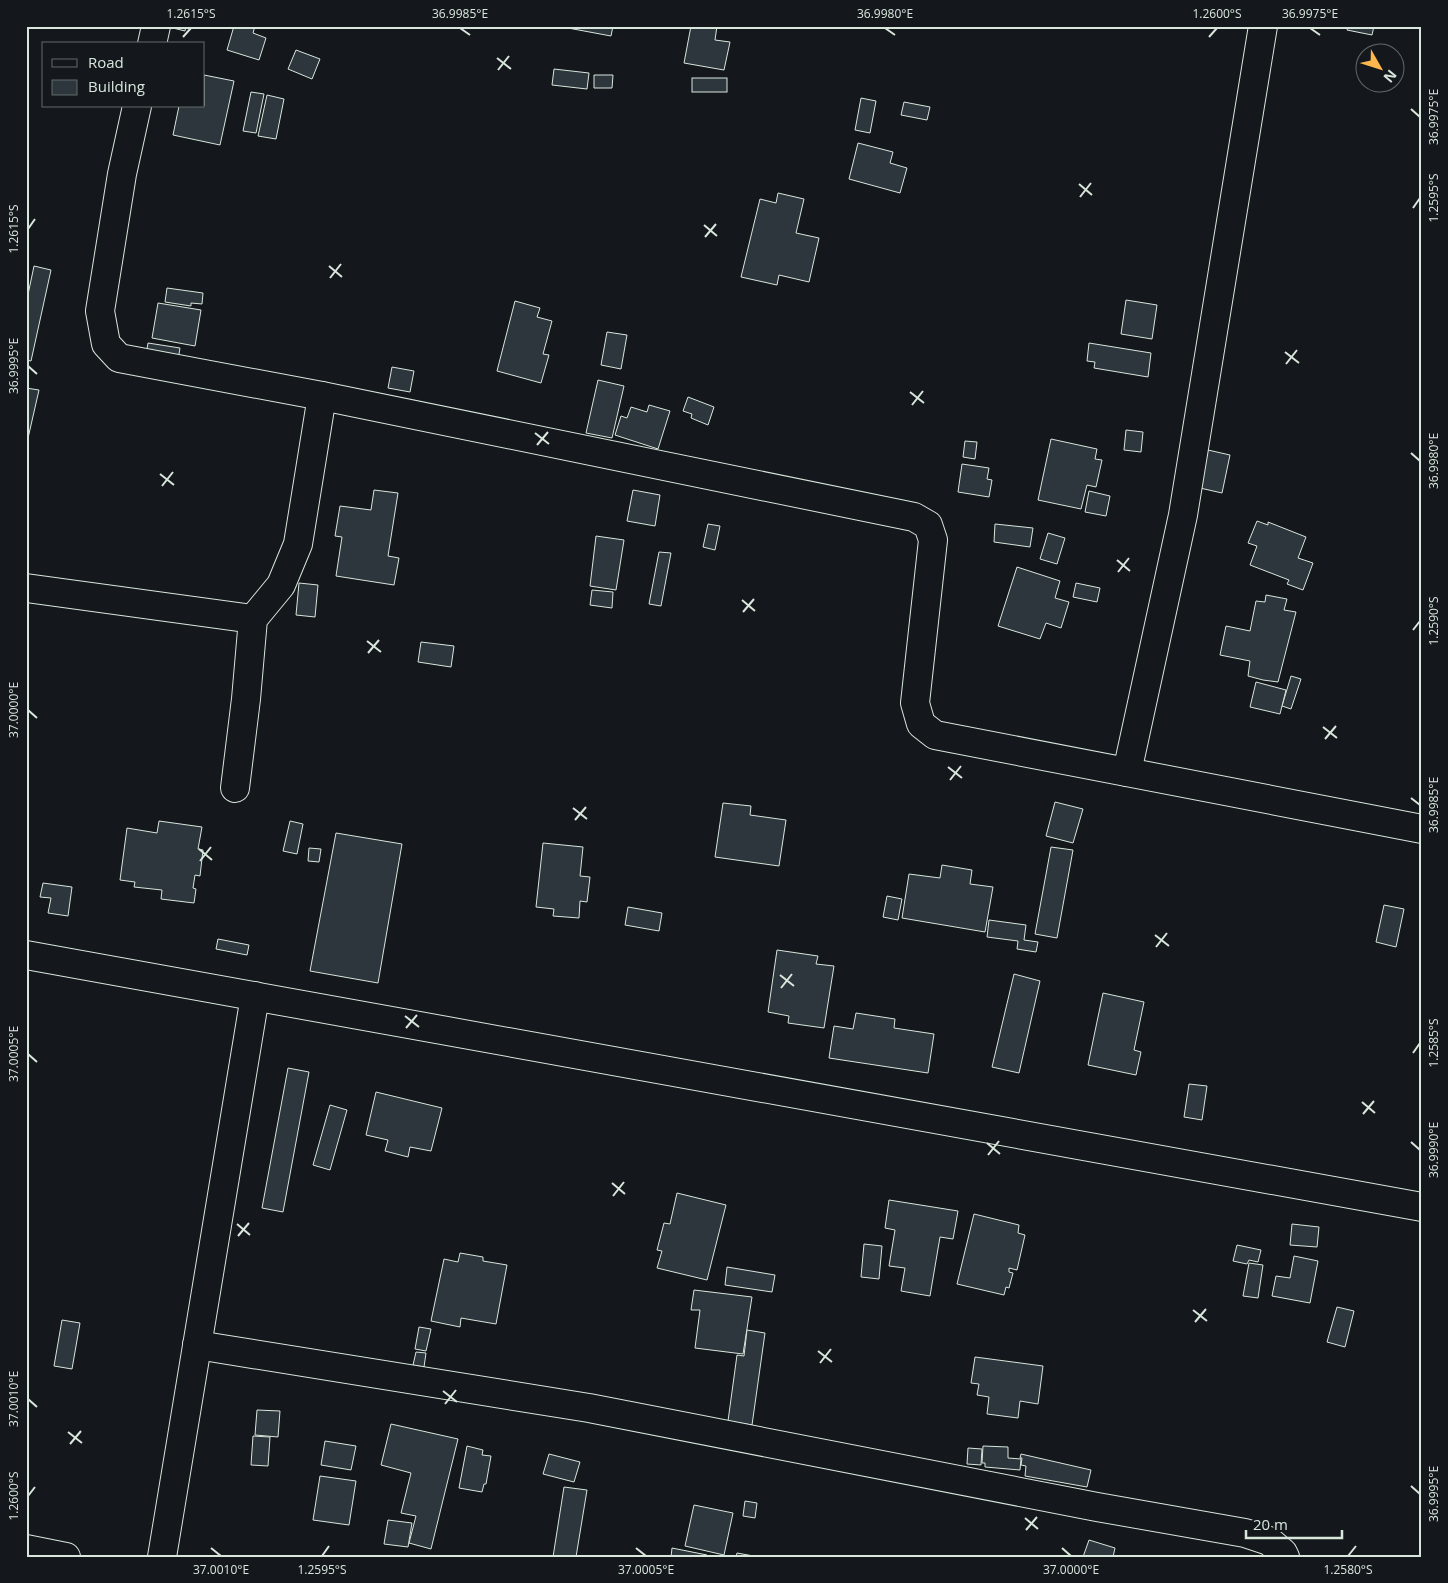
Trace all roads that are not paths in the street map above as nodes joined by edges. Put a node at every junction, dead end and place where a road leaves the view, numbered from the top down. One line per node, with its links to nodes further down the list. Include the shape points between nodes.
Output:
1 (156, 26): 3 (street)
2 (1263, 26): 8 (street, via 1183,515)
3 (152, 42)
4 (137, 108): 5 (street, via 122,174 100,311 106,344 119,358)
5 (322, 396): 7 (street, via 298,544 281,585); 8 (street, via 914,517 928,525 933,540 915,703 921,724 935,734)
6 (26, 588): 7 (street)
7 (253, 619): 9 (street)
8 (1127, 772): 10 (street)
9 (235, 788)
10 (1422, 829)
11 (26, 955): 12 (street)
12 (255, 996): 13 (street); 14 (street)
13 (1422, 1207)
14 (197, 1345): 17 (street); 18 (street, via 588,1408 1245,1533 1269,1541)
15 (26, 1549): 16 (street)
16 (66, 1557)
17 (162, 1557)
18 (1285, 1557)

